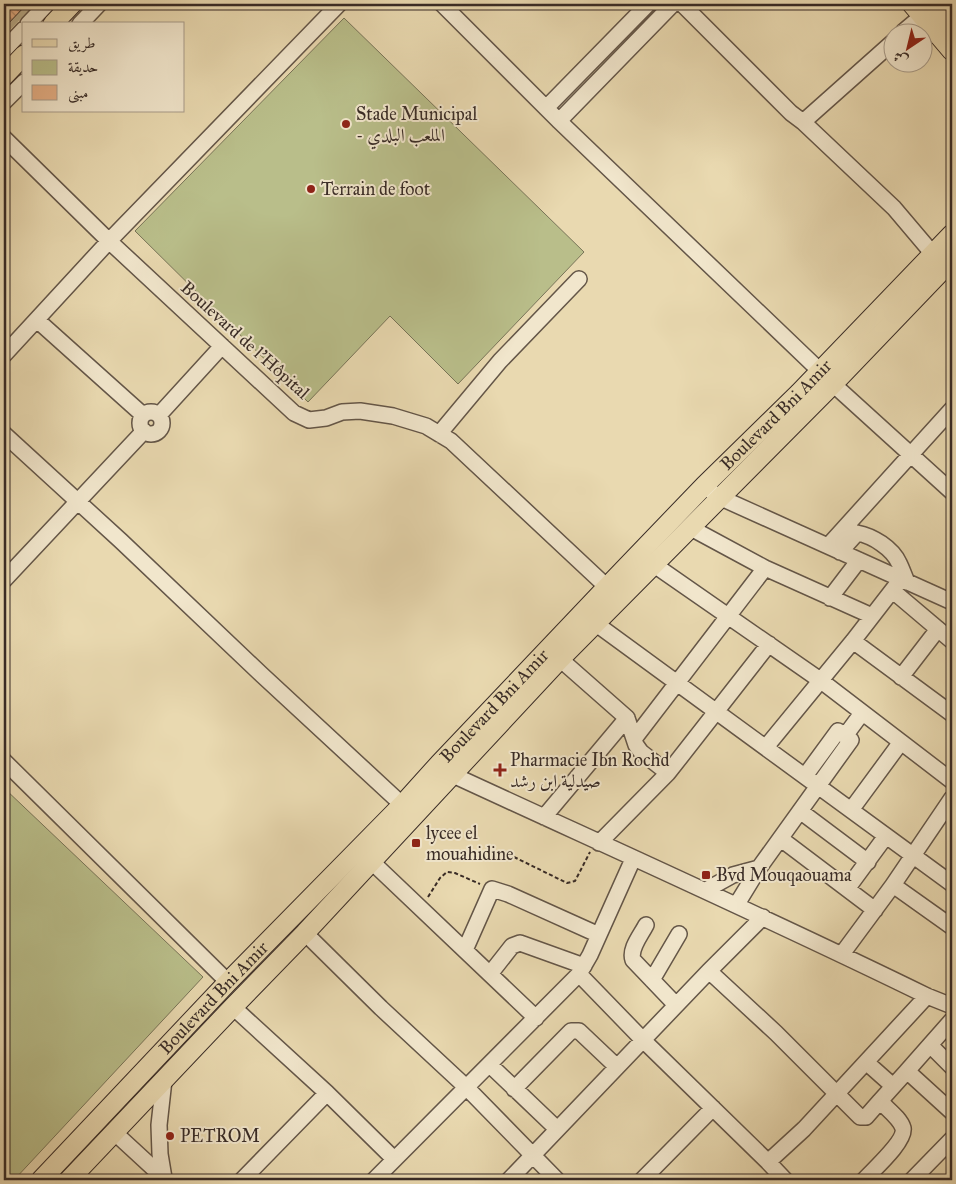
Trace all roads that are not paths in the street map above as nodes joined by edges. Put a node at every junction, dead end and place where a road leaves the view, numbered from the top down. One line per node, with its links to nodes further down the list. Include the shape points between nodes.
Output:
1 (47, 4): 10 (street)
2 (72, 4): 11 (main road)
3 (99, 4): 12 (street)
4 (339, 4): 30 (street)
5 (442, 4): 25 (street)
6 (648, 4): 16 (street)
7 (673, 4): 20 (street)
8 (682, 4): 27 (street)
9 (923, 8): 13 (street); 14 (main road); 19 (main road)
10 (30, 22)
11 (55, 22)
12 (82, 22)
13 (911, 22)
14 (952, 24)
15 (22, 31): 17 (street)
16 (614, 39): 20 (street); 25 (street)
17 (4, 50)
18 (884, 50): 27 (street)
19 (952, 51)
20 (626, 52): 26 (street)
21 (22, 57): 22 (main road)
22 (4, 76)
23 (22, 84): 24 (street)
24 (4, 102)
25 (546, 108): 26 (street)
26 (560, 122): 37 (street)
27 (803, 122): 31 (street, via 894,208)
28 (4, 138): 30 (street, Boulevard de l'Hôpital)
29 (952, 234): 31 (main road, Boulevard Bni Amir)
30 (109, 241): 34 (street); 35 (street, Boulevard de l'Hôpital)
31 (933, 254): 37 (main road, Boulevard Bni Amir)
32 (952, 260): 37 (main road, Boulevard Bni Amir)
33 (579, 279): 43 (street, via 500,361)
34 (37, 320): 36 (street); 39 (street)
35 (222, 346): 40 (street); 43 (street, Boulevard de l'Hôpital, via 294,413 309,420 360,411 393,416 426,426)
36 (4, 355)
37 (827, 377): 44 (street); 45 (main road, Boulevard Bni Amir)
38 (952, 409): 44 (street)
39 (143, 415): 40 (street, via 151,412); 41 (street, via 140,423)
40 (159, 415): 41 (street, via 162,422 159,430 152,434)
41 (144, 431): 47 (street)
42 (4, 434): 47 (street)
43 (439, 434): 55 (street, Boulevard de l'Hôpital, via 451,441)
44 (911, 454): 46 (street); 49 (street)
45 (712, 492): 48 (main road, Boulevard Bni Amir); 49 (street); 55 (main road, Boulevard Bni Amir)
46 (952, 492)
47 (77, 502): 53 (street); 84 (street)
48 (689, 528): 51 (main road, Boulevard Bni Amir); 52 (street)
49 (834, 549): 50 (street); 54 (street, via 857,533 866,535 883,545 898,561)
50 (859, 560): 54 (street); 56 (street)
51 (653, 564): 58 (street); 60 (main road, Boulevard Bni Amir)
52 (765, 568): 56 (street); 58 (street)
53 (4, 580)
54 (900, 584): 57 (street); 59 (street); 61 (street)
55 (607, 587): 78 (main road, Boulevard Bni Amir)
56 (830, 598): 59 (street)
57 (952, 602)
58 (730, 616): 64 (street); 68 (street)
59 (872, 616): 62 (street)
60 (595, 623): 65 (main road, Boulevard Bni Amir); 68 (street)
61 (938, 629): 63 (street); 66 (street)
62 (853, 641): 66 (street); 67 (street)
63 (952, 641)
64 (769, 644): 67 (street); 69 (street)
65 (560, 659): 72 (street); 78 (main road, Boulevard Bni Amir)
66 (901, 676): 71 (street)
67 (820, 680): 70 (street); 76 (street)
68 (678, 683): 69 (street); 74 (street)
69 (717, 712): 76 (street); 79 (street)
70 (862, 713): 73 (street); 75 (street)
71 (952, 714)
72 (627, 718): 74 (street); 87 (street)
73 (845, 736): 80 (street, via 838,731); 82 (street, via 850,740)
74 (634, 739): 79 (street, via 641,752)
75 (901, 742): 81 (street); 85 (street)
76 (766, 748): 80 (street)
77 (4, 761): 114 (street)
78 (446, 769): 84 (main road, Boulevard Bni Amir); 87 (street)
79 (668, 774): 90 (street)
80 (805, 776): 82 (street)
81 (952, 781)
82 (819, 786): 85 (street); 86 (street)
83 (952, 798): 91 (street)
84 (408, 810): 93 (main road, Boulevard Bni Amir); 114 (main road, Boulevard Bni Amir)
85 (851, 810): 88 (street)
86 (800, 811): 89 (street); 94 (street)
87 (544, 817): 90 (street)
88 (886, 836): 91 (street); 94 (street)
89 (780, 839): 95 (street); 98 (street)
90 (597, 842): 92 (street)
91 (914, 856): 96 (street); 97 (street)
92 (634, 858): 99 (street); 107 (street)
93 (372, 862): 105 (main road, Boulevard Bni Amir); 108 (street)
94 (868, 862): 98 (street)
95 (760, 868): 99 (street, via 733,875); 100 (street)
96 (952, 884)
97 (893, 885): 101 (street); 104 (street)
98 (847, 889): 101 (street)
99 (706, 890): 100 (street)
100 (738, 904): 102 (street)
101 (875, 910): 109 (street)
102 (763, 917): 109 (street); 111 (street)
103 (646, 925): 113 (street, via 631,955)
104 (952, 927)
105 (305, 933): 117 (main road, Boulevard Bni Amir); 130 (street)
106 (679, 934): 113 (street)
107 (599, 935): 108 (street, via 492,889); 110 (street)
108 (465, 950): 112 (street)
109 (842, 954): 115 (street)
110 (581, 970): 112 (street, via 520,943 512,946); 119 (street); 121 (street)
111 (709, 971): 116 (street); 133 (street)
112 (490, 974): 119 (street)
113 (652, 980): 116 (street)
114 (228, 982): 144 (main road, Boulevard Bni Amir)
115 (927, 996): 118 (street); 123 (street)
116 (676, 1005): 121 (street)
117 (233, 1006): 128 (main road, Boulevard Bni Amir); 132 (street)
118 (952, 1006)
119 (536, 1018): 124 (street)
120 (952, 1020): 122 (street)
121 (643, 1040): 126 (street); 135 (street)
122 (930, 1045): 125 (street); 127 (street)
123 (866, 1062): 129 (street); 133 (street)
124 (490, 1065): 130 (street); 131 (street)
125 (952, 1066)
126 (617, 1067): 131 (street, via 575,1030); 137 (street)
127 (907, 1071): 129 (street); 136 (street)
128 (164, 1080): 138 (main road, Boulevard Bni Amir); 143 (street, via 159,1125)
129 (893, 1086): 134 (street)
130 (466, 1087): 140 (street); 141 (street)
131 (514, 1088): 137 (street)
132 (327, 1093): 141 (street); 146 (street)
133 (837, 1095): 134 (street, via 863,1118); 142 (street)
134 (880, 1101): 152 (street, via 904,1130 897,1144)
135 (712, 1108): 142 (street); 150 (street)
136 (952, 1112)
137 (557, 1129): 140 (street)
138 (115, 1132): 143 (street); 145 (main road, Boulevard Bni Amir)
139 (952, 1139): 153 (street)
140 (533, 1156): 148 (street); 149 (street)
141 (394, 1159): 147 (street)
142 (768, 1162): 151 (street)
143 (165, 1179)
144 (41, 1180)
145 (69, 1180)
146 (242, 1180)
147 (374, 1180)
148 (509, 1180)
149 (557, 1180)
150 (642, 1180)
151 (785, 1180)
152 (864, 1180)
153 (912, 1180)

